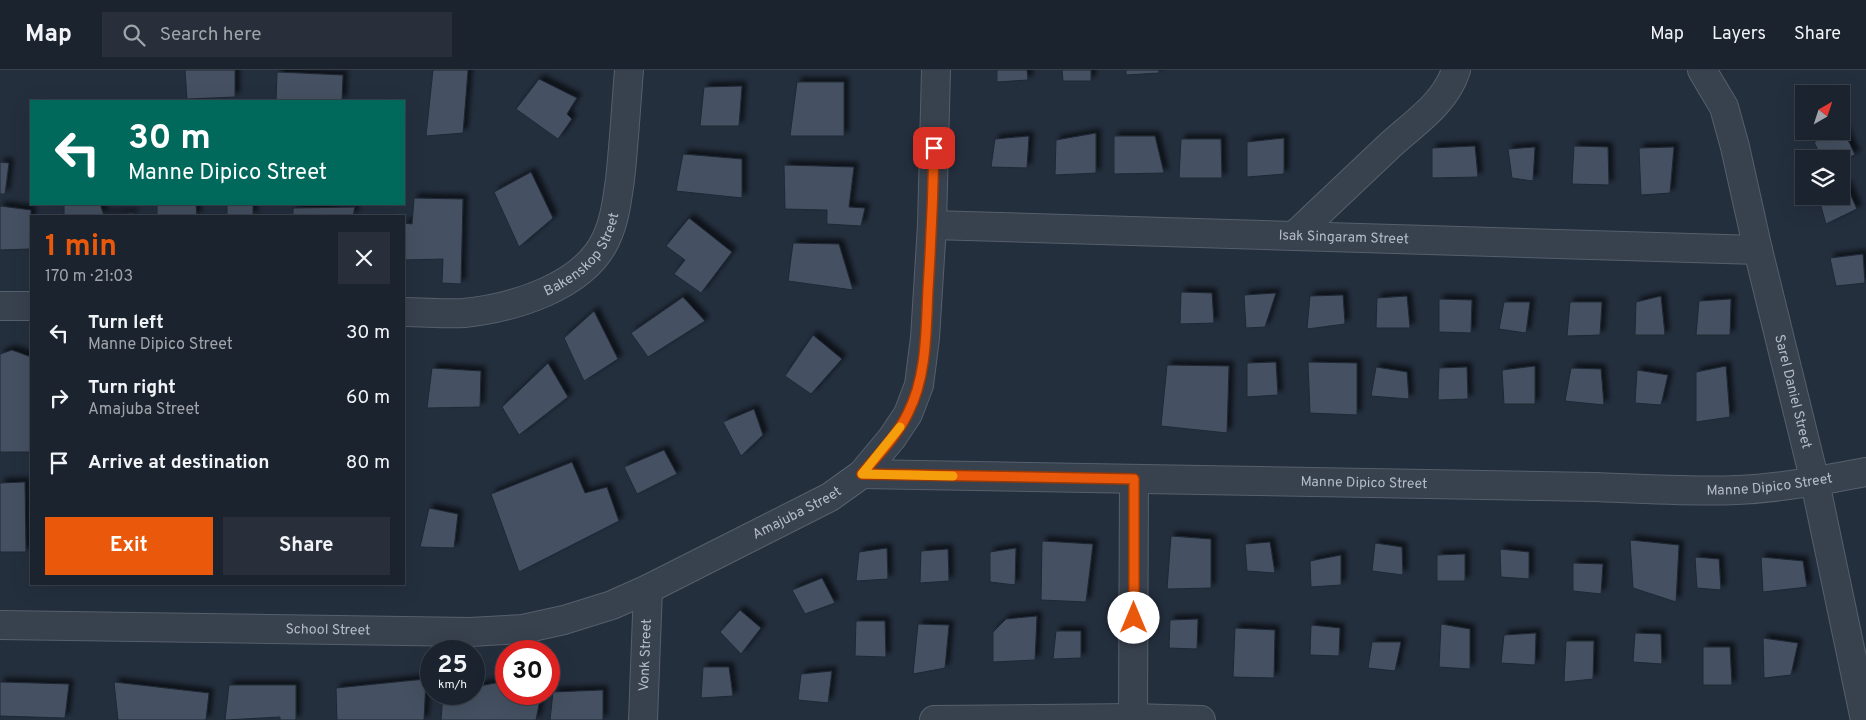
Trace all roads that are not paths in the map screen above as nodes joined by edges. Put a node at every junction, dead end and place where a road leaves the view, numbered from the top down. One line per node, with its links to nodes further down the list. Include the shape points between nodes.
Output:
1 (629, 70): 10 (street, Bakenskop Street, via 616,206 607,238 586,267 562,284 493,309 462,313)
2 (936, 70): 5 (street, Amajuba Street)
3 (1456, 70): 6 (street, via 1446,91 1429,111)
4 (1702, 70): 7 (street, Sarel Daniel Street, via 1724,107)
5 (932, 225): 6 (street, Isak Singaram Street); 12 (street, Amajuba Street, via 919,385 908,414)
6 (1294, 236): 7 (street, Isak Singaram Street)
7 (1758, 250): 14 (street, Sarel Daniel Street)
8 (0, 306): 9 (street)
9 (30, 306)
10 (405, 312)
11 (1866, 472): 14 (street, Manne Dipico Street)
12 (862, 474): 13 (street, Manne Dipico Street); 15 (street, Amajuba Street, via 830,498)
13 (1134, 479): 14 (street, Manne Dipico Street, via 1670,490 1738,490); 17 (street)
14 (1815, 482): 21 (street, Sarel Daniel Street)
15 (648, 589): 16 (street, School Street, via 612,605 564,620 496,632); 18 (street, Vonk Street)
16 (0, 625)
17 (1133, 718): 19 (street); 20 (street)
18 (643, 720)
19 (934, 720)
20 (1201, 720)
21 (1865, 720)

